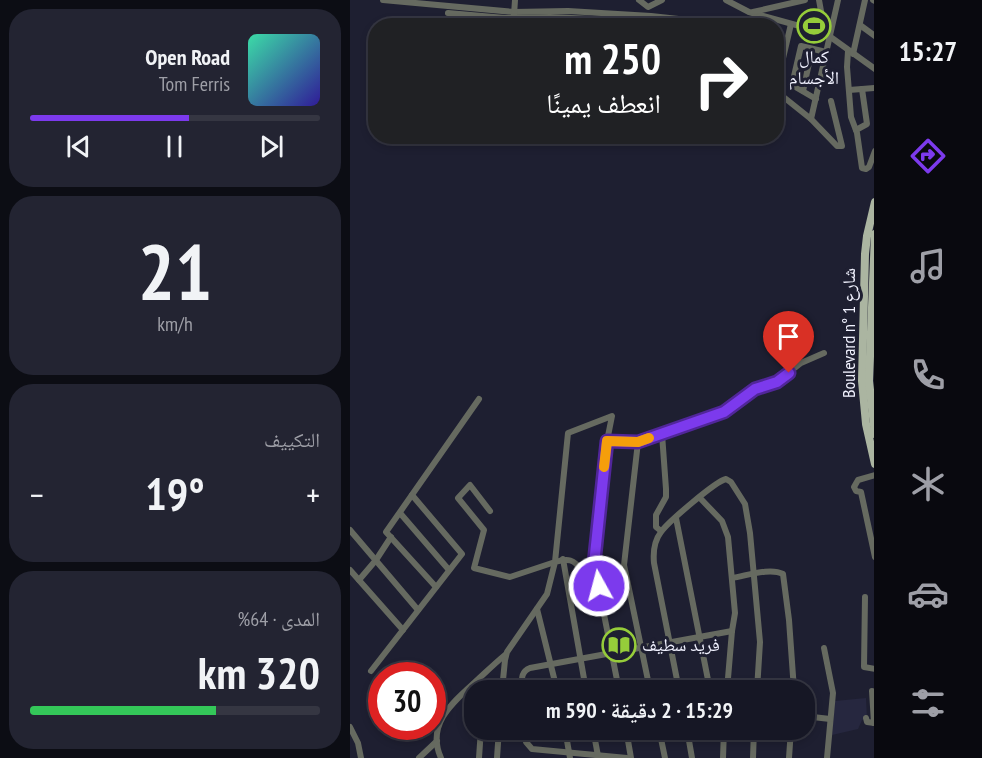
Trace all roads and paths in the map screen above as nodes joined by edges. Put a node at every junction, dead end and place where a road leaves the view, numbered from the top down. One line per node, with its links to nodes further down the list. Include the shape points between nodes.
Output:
1 (383, 0): 13 (street)
2 (515, 0): 13 (street)
3 (639, 0): 10 (street)
4 (662, 0): 10 (street)
5 (726, 0): 11 (street)
6 (805, 0): 11 (street)
7 (819, 0): 23 (street)
8 (838, 0): 23 (street)
9 (865, 0): 22 (street)
10 (648, 7): 18 (street)
11 (749, 12): 15 (street)
12 (448, 13): 13 (street)
13 (514, 15): 14 (street)
14 (587, 15): 16 (street); 17 (street)
15 (763, 17): 19 (street)
16 (600, 18)
17 (635, 18)
18 (651, 18)
19 (767, 18)
20 (784, 22): 21 (street)
21 (791, 24): 23 (street); 28 (street)
22 (860, 26): 24 (street); 27 (street)
23 (827, 35): 26 (street); 27 (street)
24 (875, 36)
25 (812, 49): 26 (street); 33 (street); 33 (street, via 801,46 792,85)
26 (826, 52): 35 (street)
27 (851, 53): 29 (street); 32 (street)
28 (784, 58)
29 (874, 69)
30 (862, 88): 31 (street); 32 (street); 38 (street, via 867,124)
31 (875, 88)
32 (849, 90): 38 (street)
33 (803, 91): 35 (street)
34 (784, 98): 37 (street)
35 (815, 99): 37 (street)
36 (831, 101): 37 (street, via 842,146 837,146)
37 (811, 118)
38 (856, 130): 39 (street, via 862,168 869,167)
39 (875, 151)
40 (875, 202): 42 (main road, Boulevard n° شارع 1, via 867,236)
41 (875, 234): 42 (main road, Boulevard n° شارع 1)
42 (870, 272): 44 (main road, Boulevard n° شارع 1)
43 (824, 352): 46 (street, via 801,363 777,382 755,389 724,412)
44 (869, 388): 47 (main road, Boulevard n° شارع 1); 50 (main road, Boulevard n° شارع 1, via 866,424)
45 (479, 399): 52 (street)
46 (662, 434): 49 (street); 58 (street, via 665,496 655,522)
47 (875, 434)
48 (607, 441): 49 (street); 63 (street, via 612,416 568,433); 80 (street, via 594,564)
49 (638, 442): 77 (street, via 624,565)
50 (875, 464)
51 (875, 475): 60 (street, via 858,480 854,487 861,492)
52 (413, 495): 55 (street); 64 (street, via 462,554)
53 (700, 498): 56 (street); 66 (street, via 720,480 731,482 745,504); 68 (street, via 726,527)
54 (490, 511): 63 (street, via 470,485 458,498 484,530 474,568 510,577)
55 (400, 513): 59 (street, via 386,532); 64 (street)
56 (676, 518): 58 (street); 75 (street)
57 (350, 530): 62 (street)
58 (661, 531): 76 (street, via 654,546 654,563)
59 (391, 537): 62 (street); 69 (street)
60 (875, 557)
61 (563, 559): 63 (street); 65 (street, via 573,560); 81 (street)
62 (376, 560): 67 (street); 72 (street)
63 (555, 561): 71 (street, via 550,588)
64 (449, 570): 69 (street)
65 (582, 571)
66 (754, 574): 68 (street); 95 (street, via 760,642); 96 (street, via 783,574)
67 (353, 576): 73 (street)
68 (731, 578): 74 (street, via 735,613)
69 (436, 587): 72 (street)
70 (865, 597): 84 (street, via 864,667)
71 (537, 609): 79 (street); 83 (street)
72 (418, 610): 73 (street)
73 (403, 630): 82 (street)
74 (732, 631): 75 (street); 94 (street)
75 (699, 637): 76 (street); 93 (street)
76 (670, 643): 77 (street); 92 (street)
77 (641, 648): 80 (street); 91 (street)
78 (824, 648): 101 (street, via 833,687)
79 (507, 652): 85 (street); 86 (street)
80 (612, 654): 81 (street); 90 (street)
81 (581, 660): 83 (street); 89 (street)
82 (378, 662)
83 (552, 665): 87 (street, via 530,668 523,672); 88 (street)
84 (875, 669)
85 (477, 680)
86 (503, 680)
87 (523, 680)
88 (555, 680)
89 (584, 680)
90 (617, 680)
91 (648, 680)
92 (677, 680)
93 (708, 680)
94 (728, 680)
95 (758, 680)
96 (793, 680)
97 (872, 691): 102 (street)
98 (464, 693): 115 (street, via 444,712)
99 (815, 717): 101 (street)
100 (866, 717): 102 (street, via 867,722)
101 (830, 719): 130 (street)
102 (874, 723)
103 (350, 727): 119 (street)
104 (480, 740): 122 (street)
105 (498, 740): 123 (street)
106 (526, 740): 116 (street, via 532,749)
107 (567, 740): 116 (street)
108 (595, 740): 117 (street)
109 (627, 740): 124 (street)
110 (661, 740): 125 (street)
111 (689, 740): 126 (street)
112 (724, 740): 127 (street)
113 (754, 740): 128 (street)
114 (790, 740): 129 (street)
115 (437, 741): 120 (street); 121 (street)
116 (570, 756): 117 (street)
117 (598, 756): 118 (street)
118 (610, 757): 124 (street)
119 (361, 758)
120 (419, 758)
121 (441, 758)
122 (479, 758)
123 (497, 758)
124 (629, 758)
125 (665, 758)
126 (692, 758)
127 (724, 758)
128 (753, 758)
129 (789, 758)
130 (827, 758)

